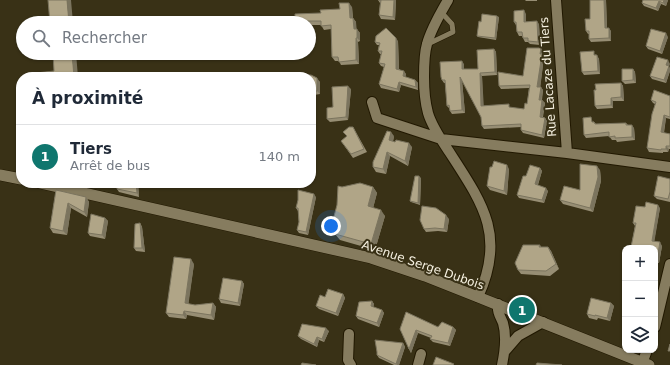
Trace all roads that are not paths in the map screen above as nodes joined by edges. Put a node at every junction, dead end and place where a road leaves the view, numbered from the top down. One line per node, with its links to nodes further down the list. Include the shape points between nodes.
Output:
1 (448, 0): 3 (street)
2 (556, 0): 7 (street, Rue Lacaze du Tiers)
3 (442, 12): 4 (street); 4 (lane, via 452,24 453,32)
4 (426, 44): 6 (street, via 424,89 428,115)
5 (372, 102): 6 (street, Rue Lacaze du Tiers, via 377,118)
6 (441, 139): 7 (street, Rue Lacaze du Tiers); 13 (street, via 474,190 489,228 490,265)
7 (567, 153): 8 (street, Rue Lacaze du Tiers)
8 (670, 166)
9 (0, 175): 10 (street)
10 (16, 178)
11 (62, 188): 13 (street, Avenue Serge Dubois, via 371,258)
12 (670, 264): 15 (street)
13 (478, 297): 14 (street, Avenue Serge Dubois)
14 (498, 304): 16 (street, Avenue Serge Dubois); 18 (street, via 497,311 505,335)
15 (657, 317)
16 (543, 322): 18 (street, via 518,336); 21 (street, Avenue Serge Dubois)
17 (349, 334): 22 (street, via 348,360)
18 (505, 350): 24 (street)
19 (647, 353): 21 (street)
20 (421, 354): 23 (street)
21 (646, 363)
22 (351, 365)
23 (418, 365)
24 (502, 365)

